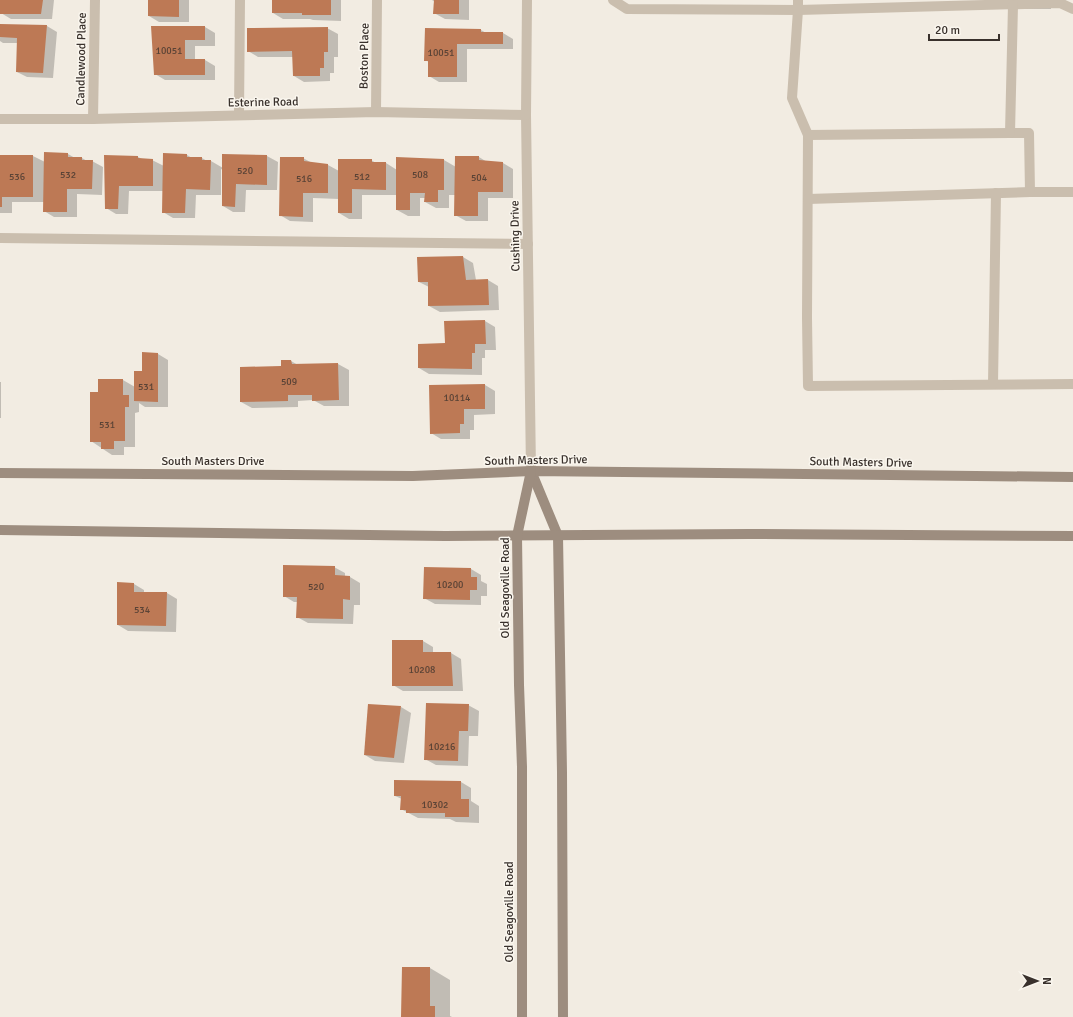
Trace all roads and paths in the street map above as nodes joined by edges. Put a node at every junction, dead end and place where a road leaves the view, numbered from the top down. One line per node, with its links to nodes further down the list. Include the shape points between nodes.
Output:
1 (95, 0): 13 (street, Candlewood Place)
2 (240, 0): 11 (street)
3 (378, 0): 9 (street, Boston Place)
4 (527, 0): 10 (street, Cushing Drive)
5 (613, 0): 7 (street, via 627,9)
6 (1013, 4): 7 (street); 8 (street, via 1060,3); 14 (street)
7 (798, 5): 15 (street, via 792,98)
8 (1073, 9)
9 (376, 112): 10 (street, Esterine Road); 11 (street, Esterine Road)
10 (526, 115): 21 (street, Cushing Drive)
11 (238, 116): 13 (street, Esterine Road)
12 (0, 119): 13 (street, Esterine Road)
13 (94, 119)
14 (1010, 133): 15 (street); 16 (street, via 1029,133)
15 (808, 135): 19 (street)
16 (1030, 192): 17 (street); 18 (street)
17 (1073, 192)
18 (996, 193): 19 (street); 22 (street)
19 (808, 199): 22 (street, via 808,386)
20 (0, 238): 21 (street)
21 (528, 244): 24 (street, Cushing Drive)
22 (993, 384): 23 (street)
23 (1073, 384)
24 (531, 471): 25 (main road, South Masters Drive, via 413,476); 26 (main road, South Masters Drive); 28 (main road, Old Seagoville Road); 29 (main road)
25 (0, 473)
26 (1073, 476)
27 (0, 530): 28 (main road)
28 (517, 536): 29 (main road); 31 (main road, Old Seagoville Road, via 522,767)
29 (558, 536): 30 (main road); 32 (main road)
30 (1073, 536)
31 (522, 1017)
32 (563, 1017)

